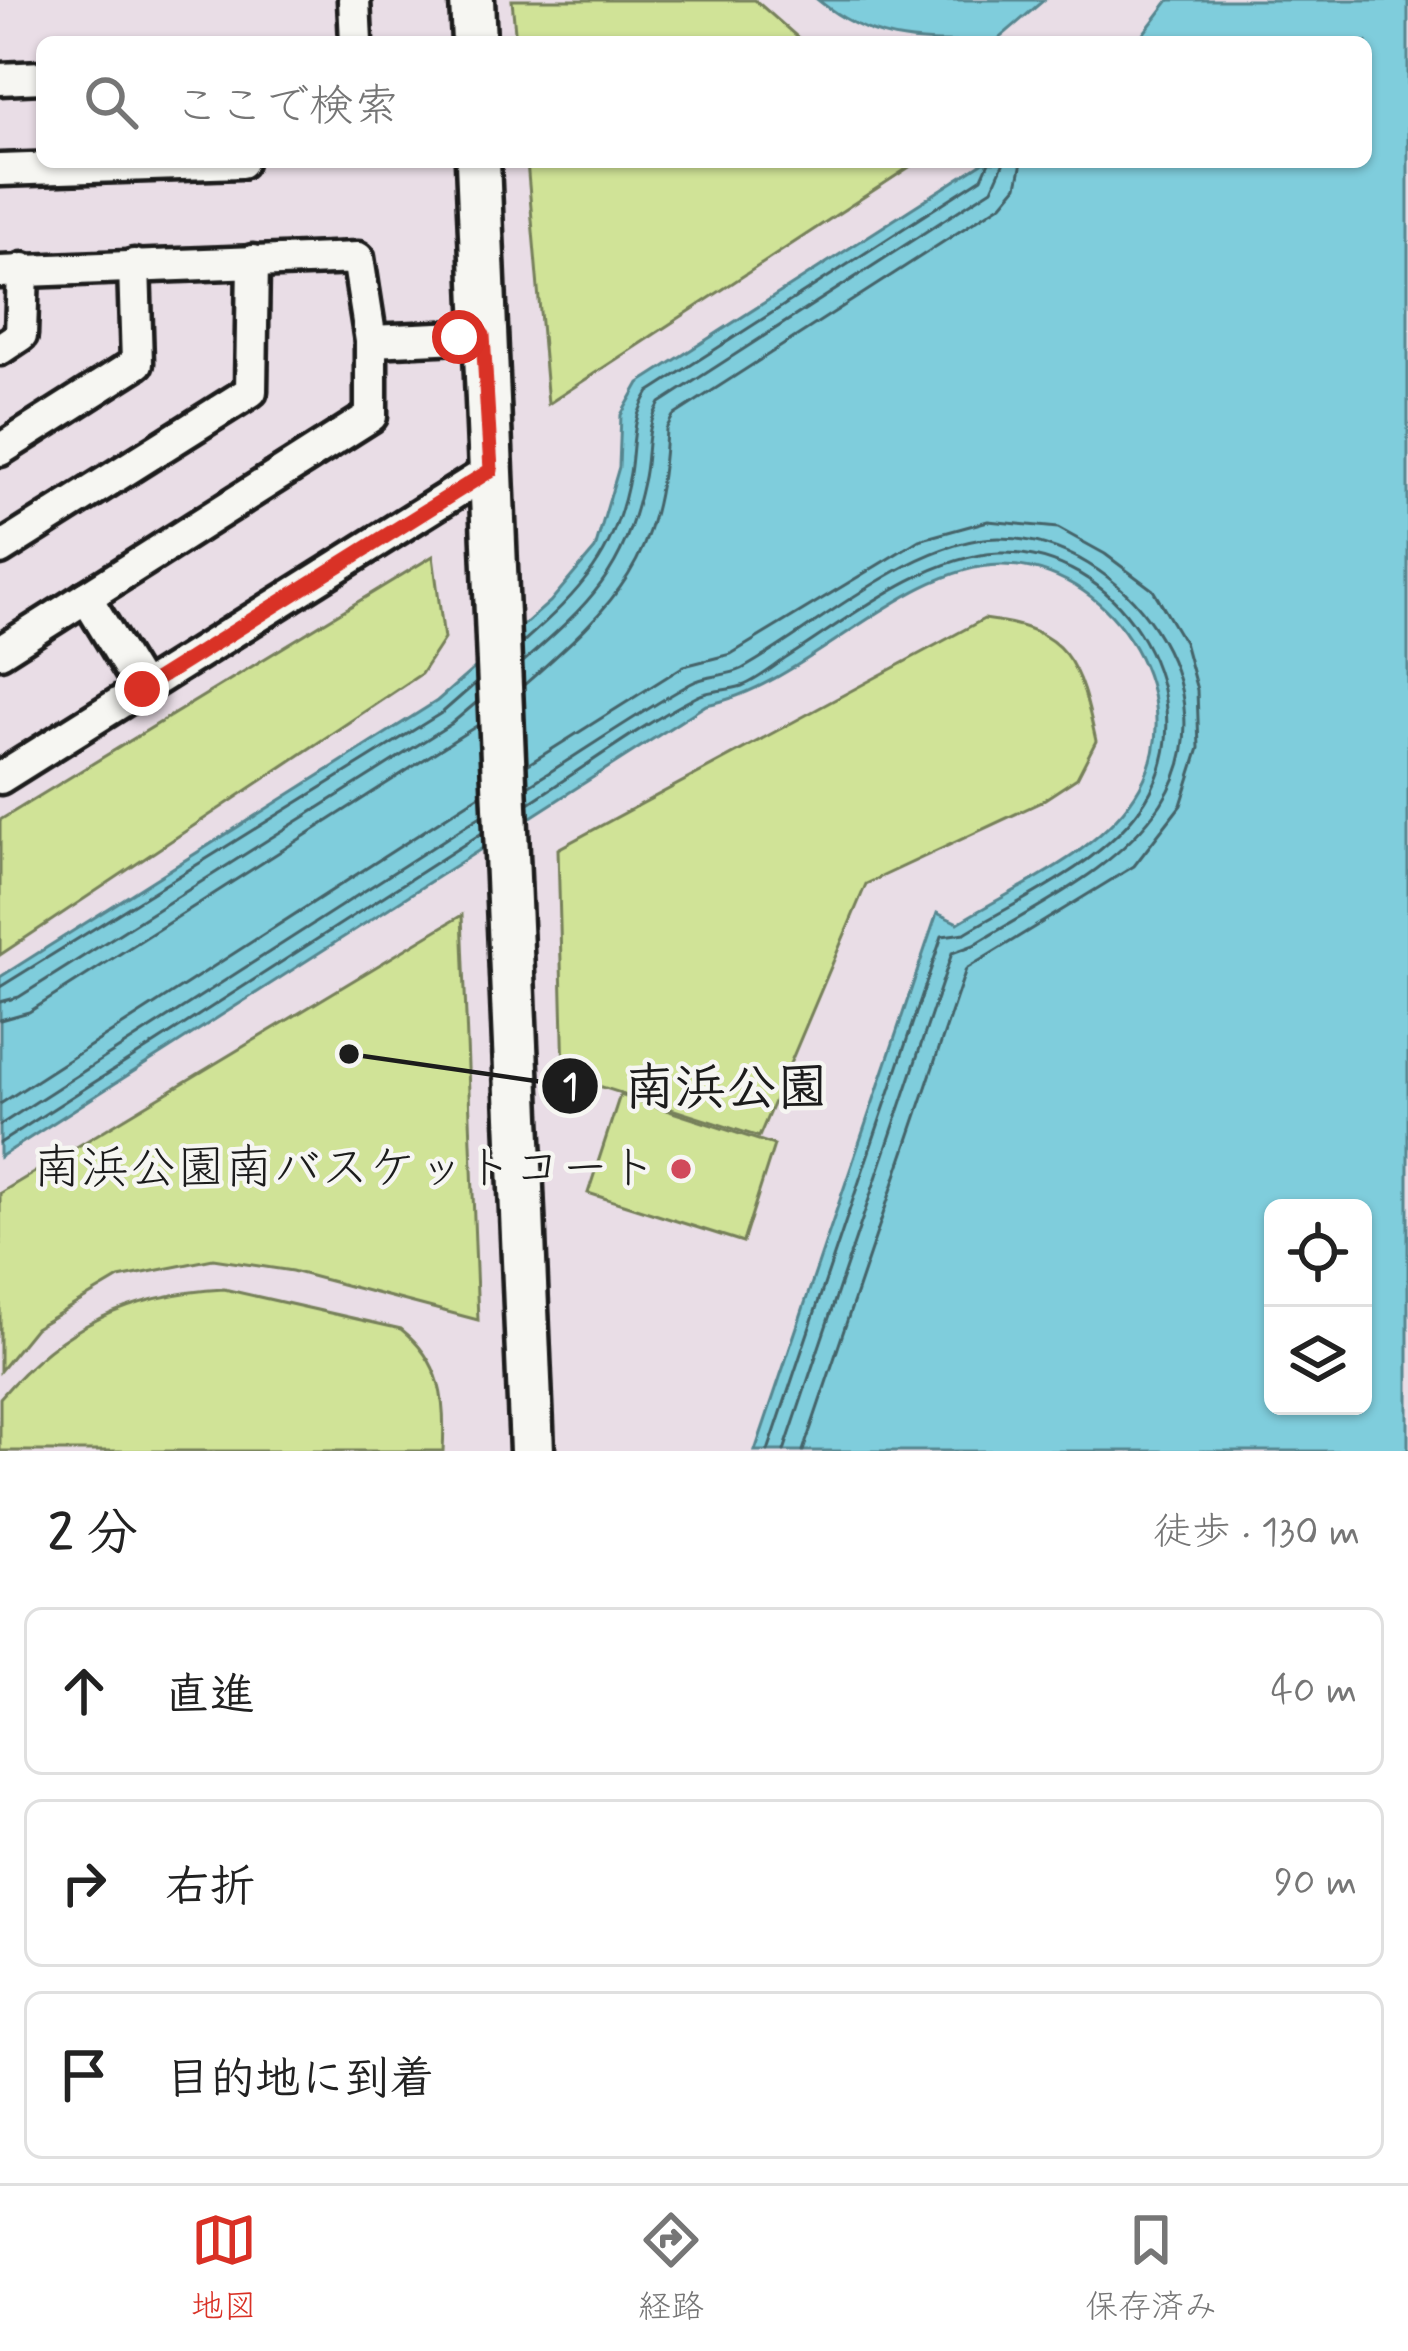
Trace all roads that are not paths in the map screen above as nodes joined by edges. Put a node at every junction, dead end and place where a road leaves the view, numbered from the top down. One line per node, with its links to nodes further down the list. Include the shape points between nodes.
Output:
1 (354, 0): 3 (street)
2 (472, 0): 4 (street)
3 (356, 36)
4 (474, 36)
5 (36, 77): 6 (street)
6 (0, 79)
7 (60, 168): 9 (street)
8 (478, 168): 13 (street)
9 (0, 170)
10 (253, 261): 11 (street); 14 (street, via 358,257); 18 (street, via 251,391)
11 (134, 266): 12 (street); 16 (street, via 137,363)
12 (12, 271): 15 (street, via 21,335)
13 (483, 335): 14 (street); 17 (street)
14 (371, 341): 19 (street, via 371,416)
15 (0, 349)
16 (0, 450)
17 (491, 470): 21 (street); 23 (street)
18 (0, 549)
19 (86, 597): 20 (street); 21 (street)
20 (0, 652)
21 (142, 689): 22 (street)
22 (0, 778)
23 (532, 1451)

